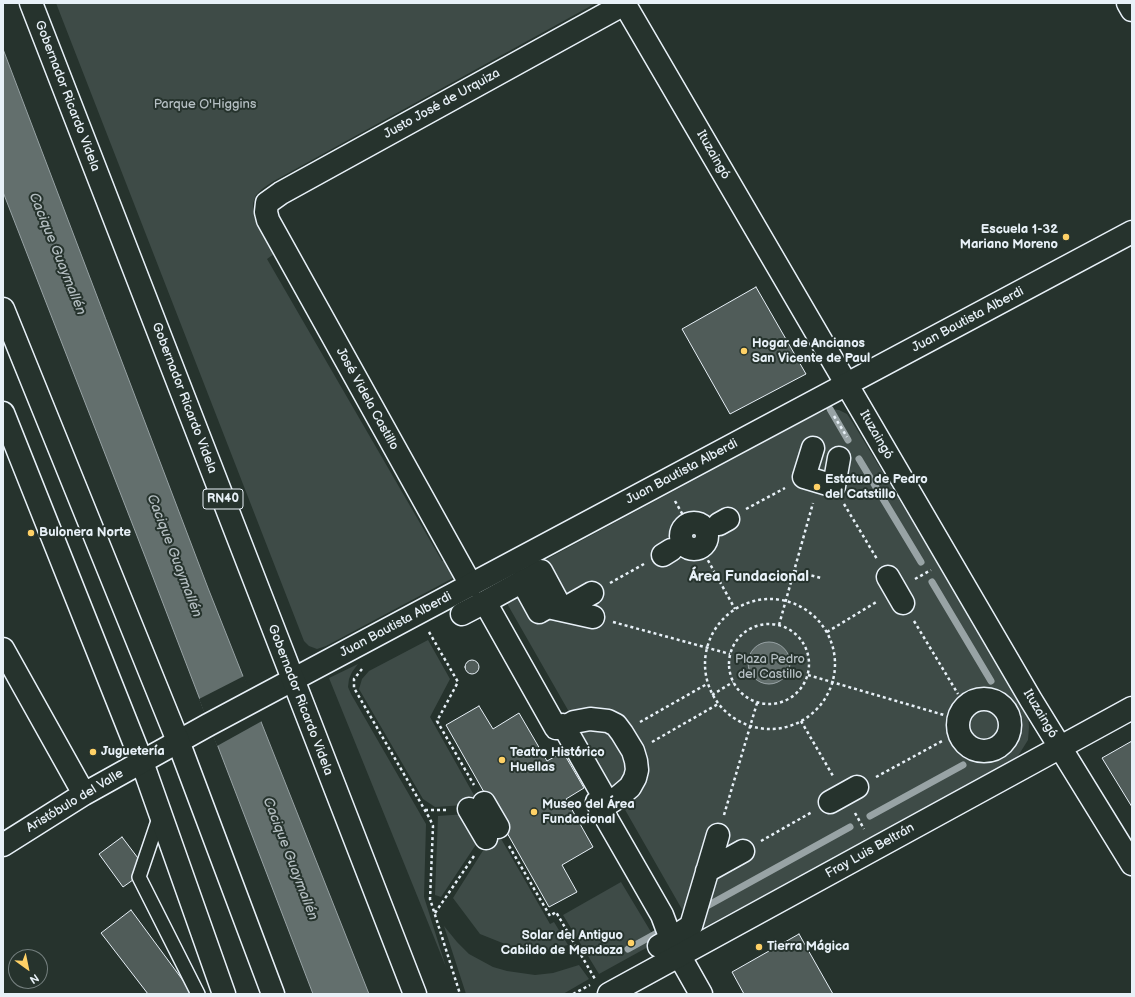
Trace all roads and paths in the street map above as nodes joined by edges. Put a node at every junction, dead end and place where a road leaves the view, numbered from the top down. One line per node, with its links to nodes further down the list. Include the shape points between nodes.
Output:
1 (32, 3): 32 (main road, Gobernador Ricardo Videla / RN40)
2 (625, 3): 5 (main road, Justo José de Urquiza, via 281,193 267,203); 8 (main road, Ituzaingó)
3 (1128, 3): 4 (main road)
4 (1132, 10)
5 (266, 212): 19 (main road, José Videla Castillo, via 270,225)
6 (1132, 232): 8 (main road, Juan Bautista Alberdi)
7 (3, 309): 46 (main road)
8 (847, 385): 19 (main road, Juan Bautista Alberdi); 47 (main road, Ituzaingó)
9 (3, 413): 49 (main road)
10 (833, 414): 12 (path)
11 (812, 447): 12 (main road)
12 (825, 474): 13 (path); 15 (path); 17 (path)
13 (693, 534): 18 (path); 21 (path)
14 (933, 569): 17 (path)
15 (794, 571): 16 (path); 20 (path)
16 (820, 578)
17 (896, 590): 25 (path); 41 (path)
18 (572, 600): 19 (main road, via 539,612 522,581); 22 (main road)
19 (473, 601): 24 (path); 32 (main road, Juan Bautista Alberdi); 44 (main road, José Videla Castillo, via 556,728 563,725)
20 (786, 601): 21 (path, via 759,600); 23 (path); 25 (path, via 809,612)
21 (735, 609): 27 (path, via 720,622)
22 (593, 617): 27 (path)
23 (779, 625): 29 (path, via 760,625 742,633); 31 (path, via 788,628 803,641 810,659)
24 (429, 632): 26 (path); 55 (path, via 458,682 437,720)
25 (827, 632): 34 (path, via 834,656)
26 (423, 636)
27 (706, 648): 29 (path); 35 (path, via 704,666)
28 (3, 649): 50 (main road)
29 (730, 654): 33 (path, via 729,668)
30 (366, 666): 53 (path, via 354,679 354,688)
31 (808, 675): 34 (path); 37 (path, via 802,688 790,699 768,705)
32 (293, 681): 40 (main road, Juan Bautista Alberdi); 68 (main road, Gobernador Ricardo Videla / RN40)
33 (733, 682): 36 (path); 37 (path, via 746,698)
34 (832, 682): 41 (path); 42 (path, via 828,694 820,705)
35 (707, 684): 36 (path); 45 (path)
36 (712, 695): 38 (path)
37 (757, 703): 43 (path)
38 (718, 704): 43 (path, via 737,721); 48 (path)
39 (1132, 708): 47 (main road, Fray Luis Beltrán)
40 (232, 712): 46 (main road, Aristóbulo del Valle)
41 (955, 718): 41 (main road, via 976,701 984,699 1015,709 1010,720 1007,753 996,749 979,752 972,749 960,737); 51 (path)
42 (801, 721): 43 (path, via 775,729); 51 (path)
43 (750, 726): 57 (path)
44 (564, 728): 45 (main road, via 580,721 599,719); 52 (main road, via 604,797 596,802)
45 (628, 729): 48 (main road)
46 (178, 741): 49 (main road, Aristóbulo del Valle); 67 (main road)
47 (1060, 748): 60 (main road, Ituzaingó); 63 (main road, Fray Luis Beltrán)
48 (640, 749): 52 (main road, via 635,778 630,787)
49 (142, 762): 50 (main road, Aristóbulo del Valle); 54 (main road)
50 (84, 794): 58 (main road, Aristóbulo del Valle)
51 (843, 794): 56 (path); 59 (path)
52 (600, 809): 63 (main road, via 662,915)
53 (425, 810): 55 (path); 62 (path, via 433,826 430,895)
54 (161, 814): 65 (lane, via 139,877); 66 (main road)
55 (483, 820): 62 (path); 64 (path, via 550,916 556,912)
56 (866, 832)
57 (718, 835): 61 (main road)
58 (3, 845)
59 (743, 851): 61 (main road)
60 (1132, 864)
61 (707, 871): 63 (main road, via 691,926)
62 (435, 913): 69 (path)
63 (671, 946): 64 (main road, Fray Luis Beltrán); 70 (main road)
64 (603, 987)
65 (198, 994)
66 (224, 994)
67 (273, 994)
68 (415, 994)
69 (460, 994)
70 (701, 994)

